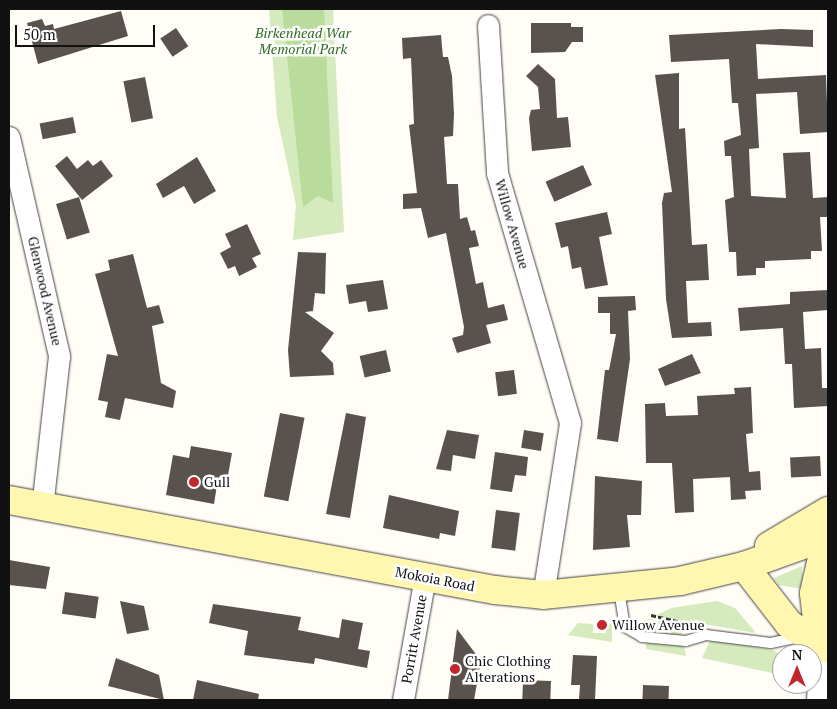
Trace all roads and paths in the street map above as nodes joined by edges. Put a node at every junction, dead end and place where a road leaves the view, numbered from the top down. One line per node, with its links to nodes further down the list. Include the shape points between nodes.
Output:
1 (488, 25): 9 (street, Willow Avenue, via 497,173 570,423)
2 (9, 137): 4 (street, Glenwood Avenue, via 59,356)
3 (9, 500): 4 (main road, Mokoia Road)
4 (42, 507): 7 (main road, Mokoia Road)
5 (828, 528): 6 (main road, Mokoia Road); 10 (main road, via 814,593)
6 (744, 566): 8 (main road, Mokoia Road); 10 (main road, via 770,603)
7 (424, 577): 9 (main road, Mokoia Road); 11 (street, Porritt Avenue)
8 (619, 590): 9 (main road, Mokoia Road); 10 (lane, via 623,622 632,634 642,638 686,641 706,635 771,643)
9 (543, 595)
10 (817, 644)
11 (403, 700)

